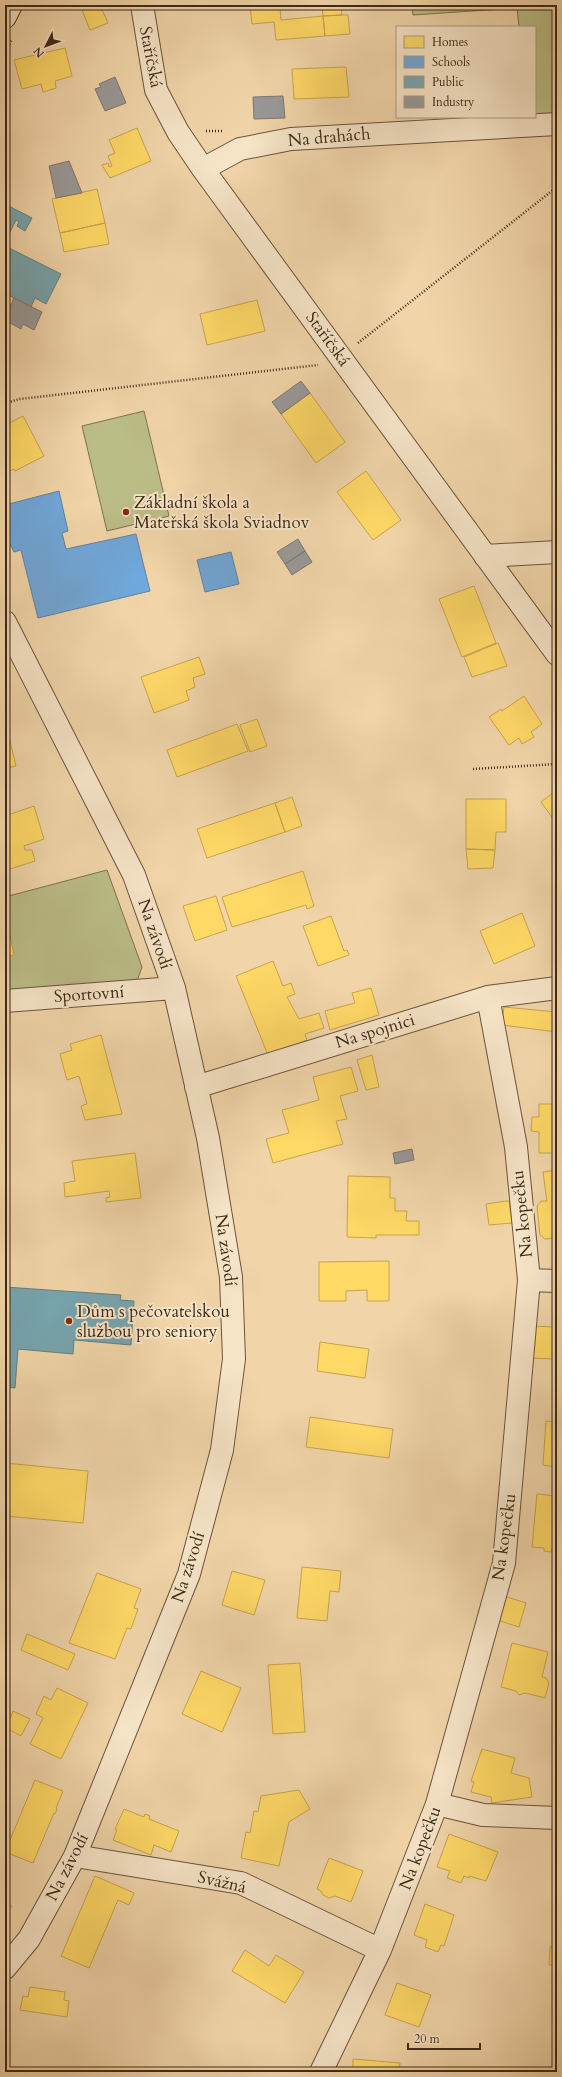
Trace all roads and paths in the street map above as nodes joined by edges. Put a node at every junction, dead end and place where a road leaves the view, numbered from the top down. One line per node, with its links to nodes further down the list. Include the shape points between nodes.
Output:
1 (11, 5): 3 (street)
2 (142, 5): 7 (street, Staříčská, via 156,90 178,132)
3 (5, 17)
4 (557, 124): 7 (street, Na drahách, via 291,139 240,149)
5 (228, 130): 6 (path)
6 (204, 131)
7 (203, 169): 9 (street, Staříčská)
8 (557, 187): 9 (path)
9 (342, 360): 10 (path, via 20,399); 12 (street, Staříčská)
10 (5, 403)
11 (557, 552): 12 (street)
12 (485, 556): 14 (street, Staříčská)
13 (5, 622): 17 (street, Na závodí, via 134,875)
14 (557, 654)
15 (557, 764): 16 (path)
16 (474, 769)
17 (174, 988): 20 (street, Sportovní); 21 (street, Na závodí)
18 (557, 988): 19 (street, Na spojnici)
19 (488, 997): 21 (street, Na spojnici); 22 (street, Na kopečku, via 516,1147)
20 (5, 1001)
21 (196, 1087): 26 (street, Na závodí, via 208,1138 232,1277 234,1359 222,1450 189,1574)
22 (529, 1280): 23 (street); 24 (street, Na kopečku, via 504,1563)
23 (557, 1281)
24 (437, 1804): 25 (street, via 483,1815); 27 (street, Na kopečku)
25 (557, 1818)
26 (75, 1856): 27 (street, Svážná, via 241,1883); 28 (street, Na závodí, via 29,1939)
27 (380, 1950): 29 (street, Na kopečku)
28 (5, 1968)
29 (321, 2072)

